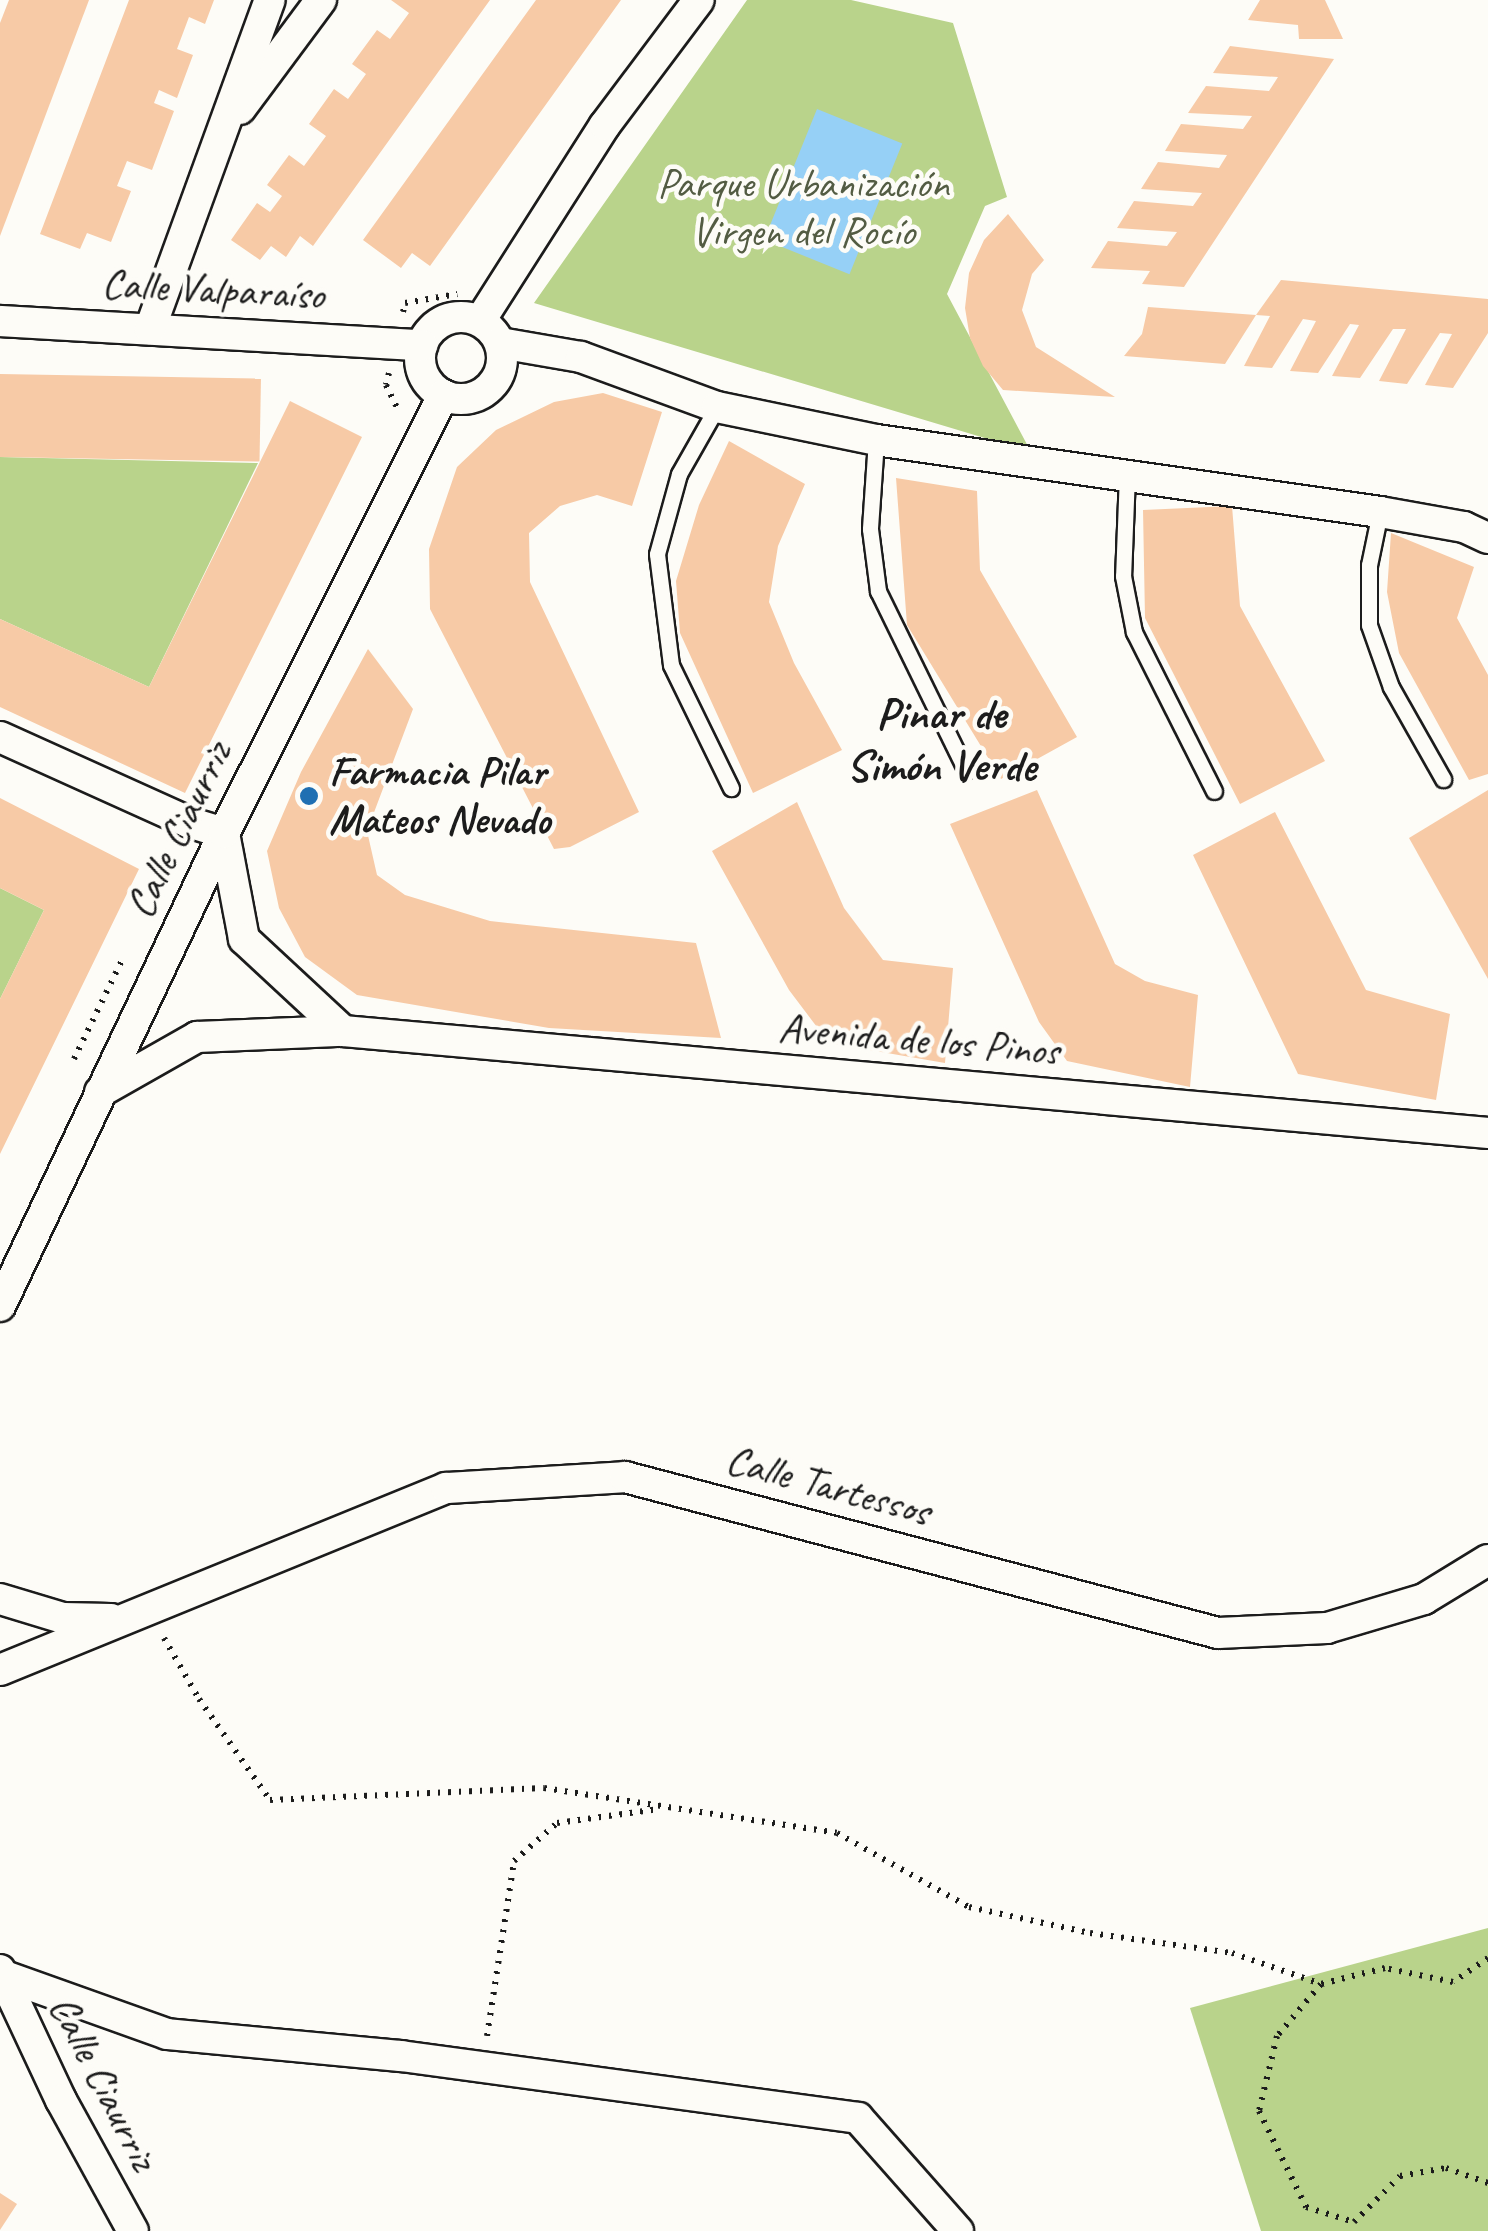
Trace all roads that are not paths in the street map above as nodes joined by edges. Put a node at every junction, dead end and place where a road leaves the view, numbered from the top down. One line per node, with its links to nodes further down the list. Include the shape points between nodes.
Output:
1 (270, 0): 4 (street)
2 (321, 0): 4 (street)
3 (699, 0): 7 (street, via 606,125)
4 (220, 135): 6 (street)
5 (0, 321): 6 (street, Calle Valparaíso)
6 (150, 328): 8 (street, Calle Valparaíso)
7 (490, 332): 8 (street, via 452,318 428,333); 9 (street, via 503,360 492,386 471,398); 10 (street)
8 (422, 346): 9 (street, via 425,378)
9 (443, 395): 20 (street, Calle Ciaurriz)
10 (717, 407): 11 (street); 18 (lane, via 679,474 657,554 671,665)
11 (876, 440): 12 (street); 16 (lane, via 870,529 878,590)
12 (1128, 474): 13 (street); 19 (lane, via 1123,576 1134,632)
13 (1380, 512): 14 (street, via 1464,527); 17 (lane, via 1369,565 1369,625 1392,687)
14 (1488, 538)
15 (0, 736): 20 (street)
16 (966, 771)
17 (1443, 779)
18 (731, 788)
19 (1214, 791)
20 (224, 833): 21 (street, via 244,939); 22 (street, Calle Ciaurriz)
21 (344, 1031): 22 (street, Avenida de los Pinos, via 197,1038); 23 (street, Avenida de los Pinos)
22 (100, 1092): 24 (street, Calle Ciaurriz)
23 (1488, 1133)
24 (12, 1246): 25 (street, Calle Ciaurriz)
25 (0, 1306)
26 (1488, 1560): 28 (street, Calle Tartessos, via 1424,1599 1327,1628 1218,1633 624,1476 446,1488)
27 (0, 1599): 28 (street, Calle Tartessos, via 63,1618)
28 (148, 1612): 29 (street, Calle Tartessos)
29 (0, 1670)
30 (1, 1974): 31 (street, Calle Ciaurriz); 32 (street, via 167,2034 482,2067 858,2118)
31 (117, 2223)
32 (958, 2231)

